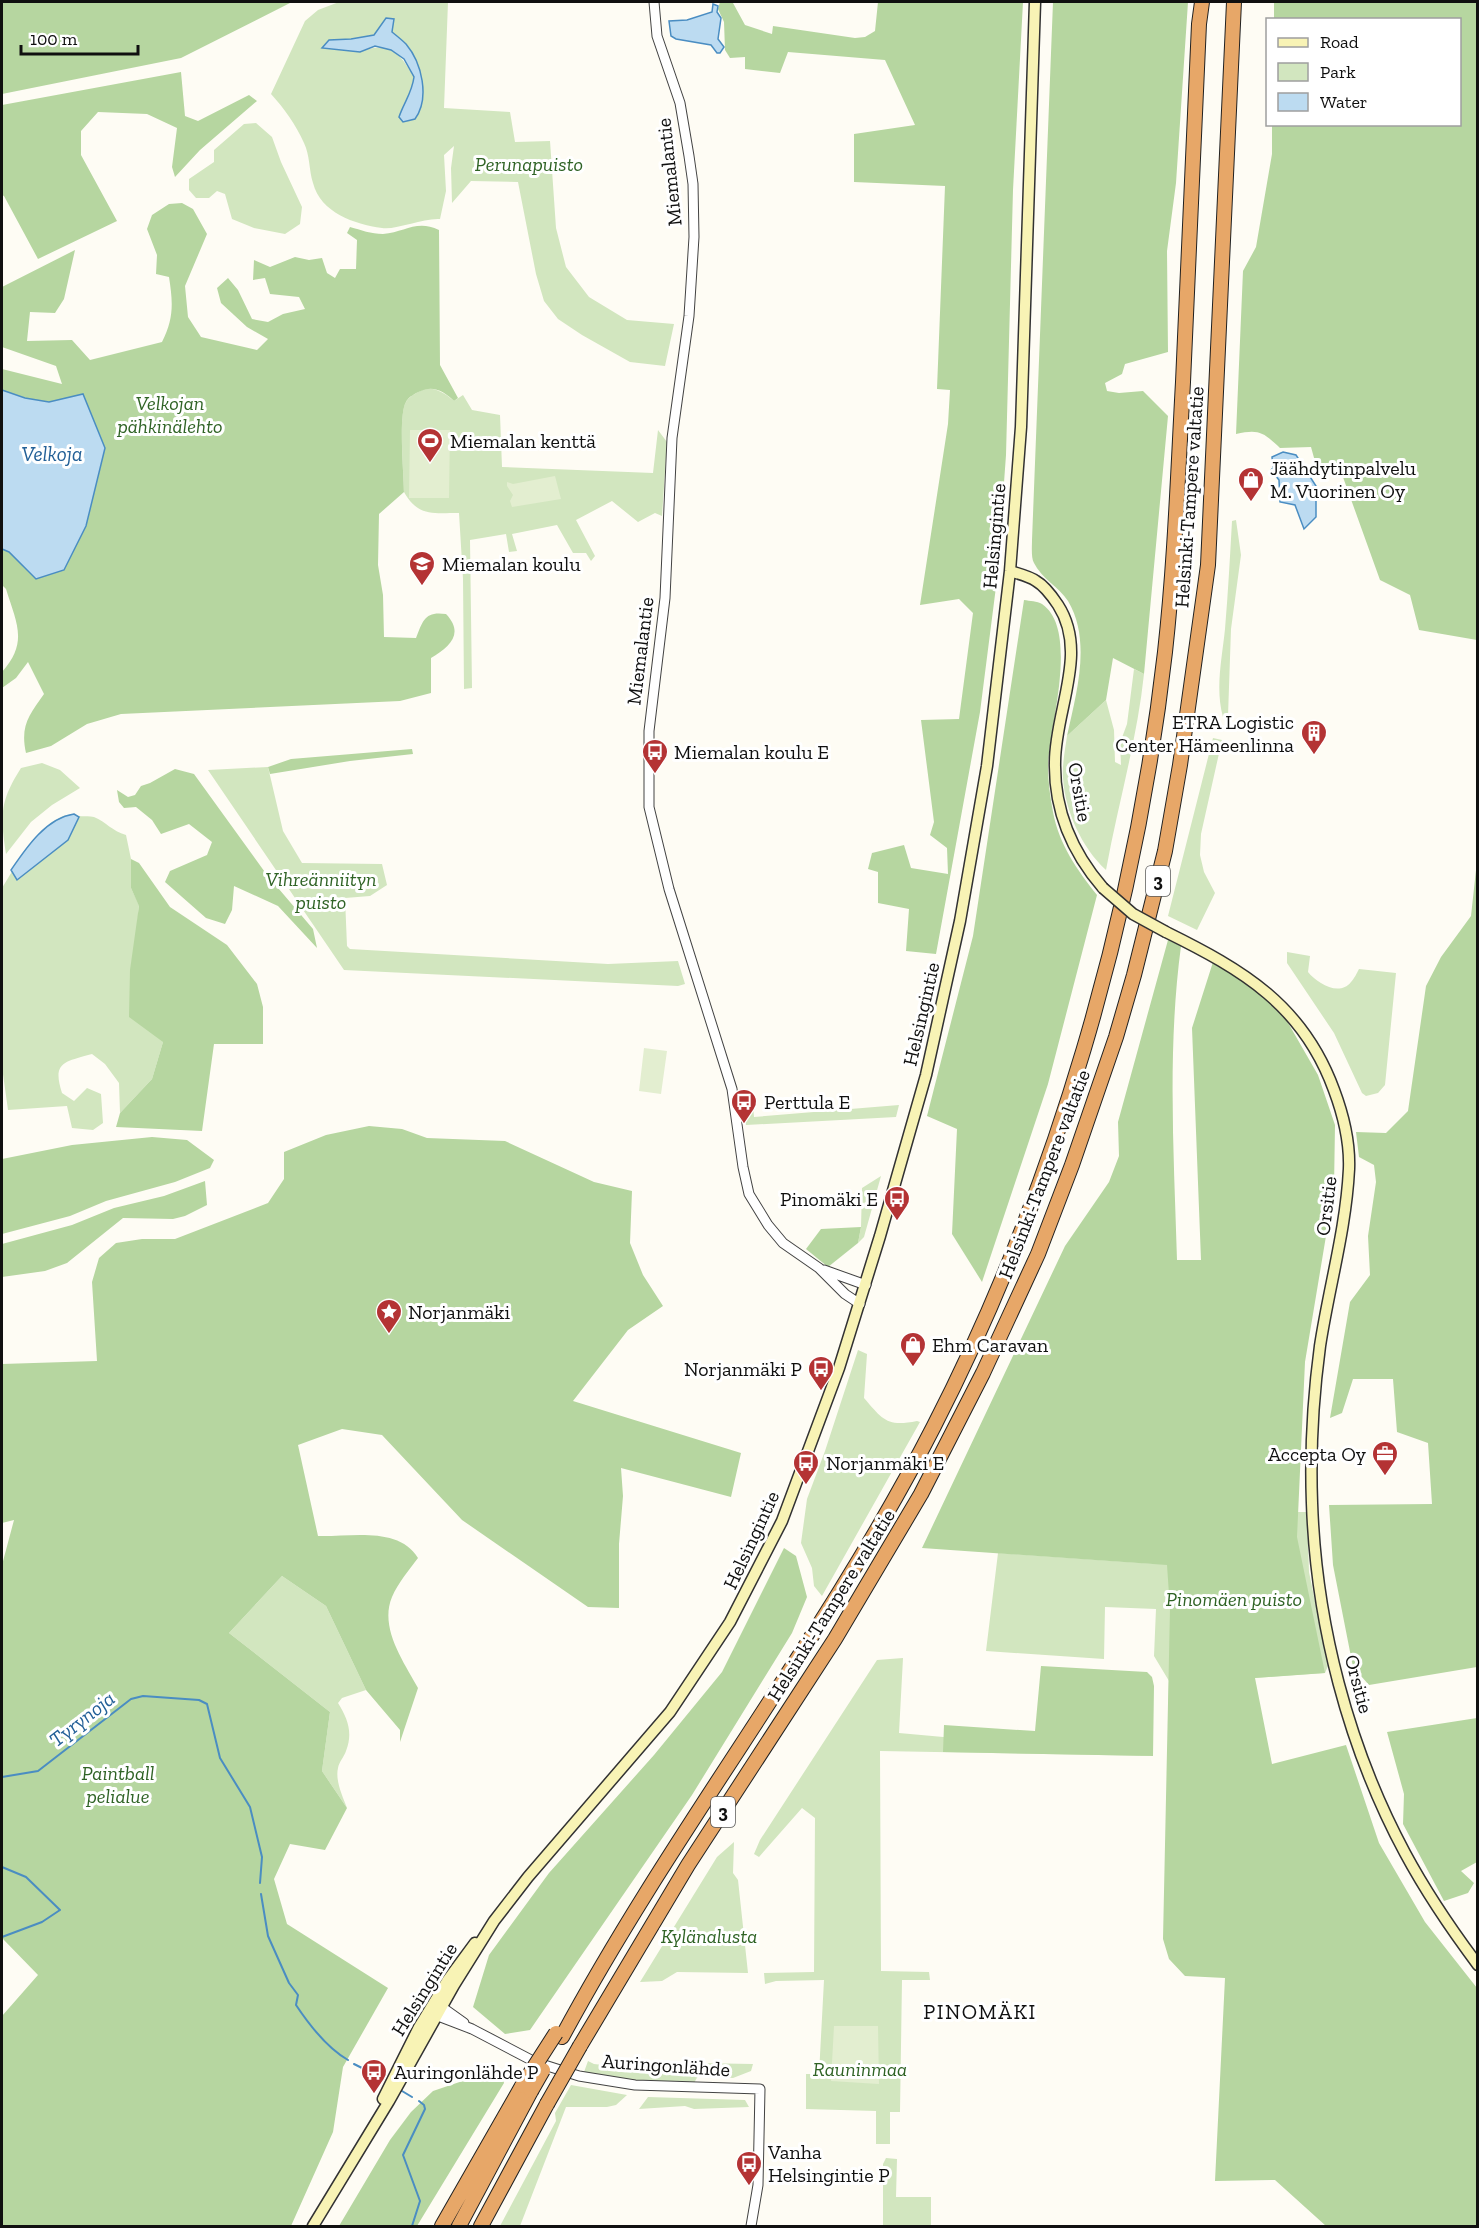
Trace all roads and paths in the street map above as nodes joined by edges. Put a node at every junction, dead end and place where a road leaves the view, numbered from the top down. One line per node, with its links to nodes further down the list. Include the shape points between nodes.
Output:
1 (654, 2): 6 (street, Miemalantie, via 657,36 680,103 693,184 694,237 689,316 672,438 665,598 648,741 650,807 669,889 732,1089 749,1194 775,1234)
2 (1035, 2): 5 (main road, Helsingintie, via 1024,356)
3 (1202, 2): 11 (highway, Helsinki-Tampere valtatie / 3, bridge, via 1175,547 1165,653 1142,813 1071,1088 991,1306 933,1428 868,1548 662,1869)
4 (1234, 2): 15 (highway, Helsinki-Tampere valtatie / 3, bridge, via 1208,565 1165,851 1116,1037 1038,1254 921,1494 836,1639 688,1865 580,2046)
5 (1010, 572): 7 (main road, Helsingintie, via 987,766 960,921 926,1075); 9 (main road, Orsitie, bridge, via 1041,585 1053,597 1066,621 1070,674 1057,742 1056,787 1059,808 1082,861 1103,888 1133,914 1226,963 1283,1006 1314,1045 1339,1104 1349,1166 1320,1346 1311,1446 1321,1598 1349,1718 1386,1813 1427,1890)
6 (819, 1268): 7 (street, Miemalantie); 8 (street, Miemalantie)
7 (866, 1285): 8 (main road, Helsingintie)
8 (860, 1304): 10 (main road, Helsingintie, via 782,1521 730,1622 670,1712 528,1877)
9 (1478, 1965)
10 (435, 2009): 12 (main road, Helsingintie); 16 (street, Auringonlähde, via 536,2062 579,2076 635,2085 760,2089 759,2177)
11 (527, 2089): 13 (highway); 14 (highway, Helsinki-Tampere valtatie / 3)
12 (313, 2226)
13 (442, 2226)
14 (459, 2226)
15 (481, 2226)
16 (751, 2226)

